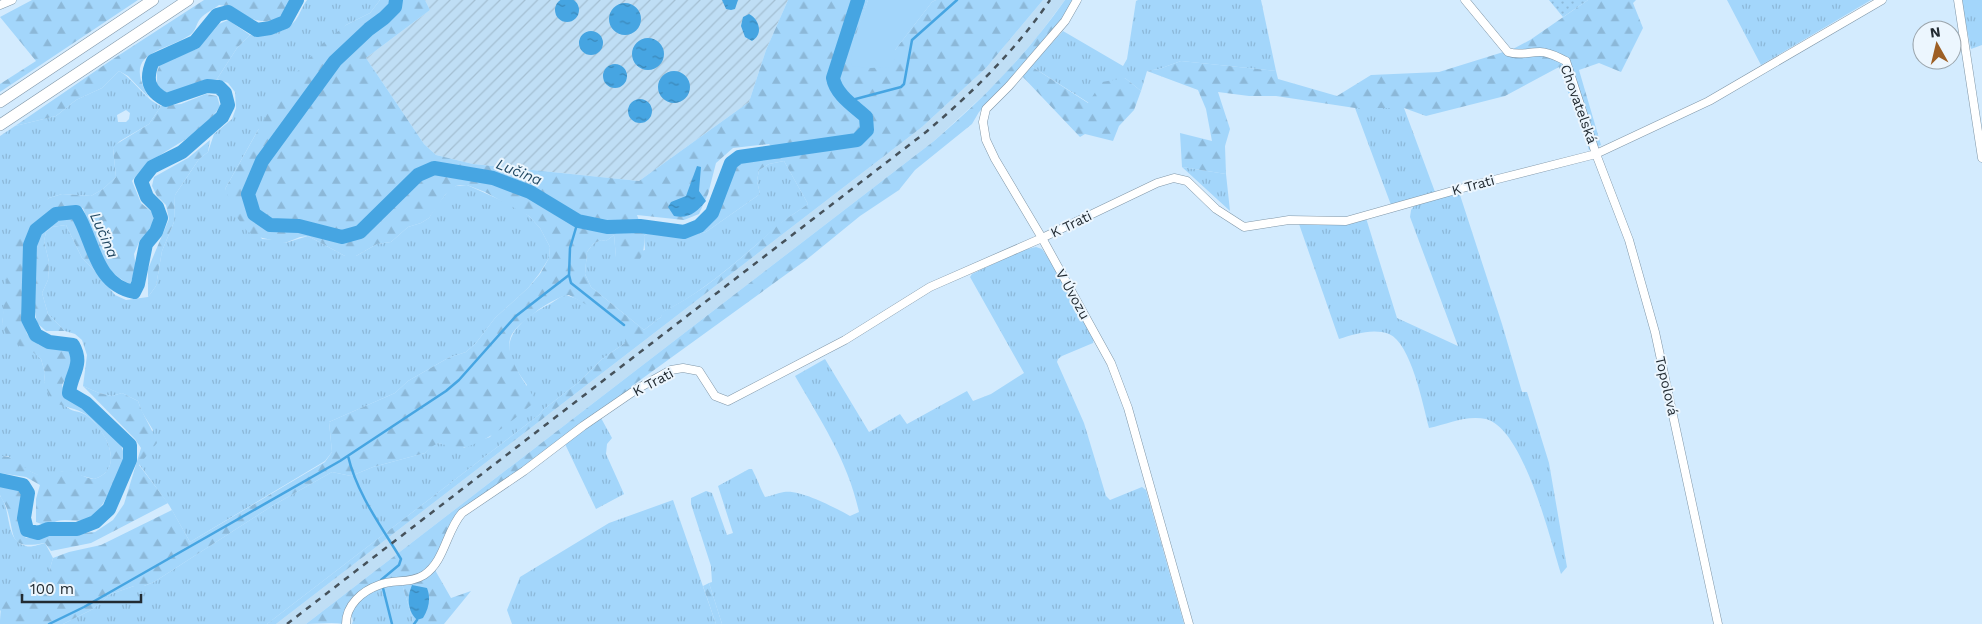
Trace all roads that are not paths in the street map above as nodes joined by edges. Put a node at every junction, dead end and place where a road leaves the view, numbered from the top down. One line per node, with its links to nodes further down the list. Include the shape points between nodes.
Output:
1 (12, 0): 8 (street)
2 (154, 0): 9 (highway)
3 (188, 0): 10 (highway)
4 (1078, 0): 13 (street, V Úvozu, via 1065,21 986,109 983,122 986,140 995,159)
5 (1465, 0): 11 (street, Chovatelská, via 1508,52 1517,55 1550,53 1566,61)
6 (1882, 0): 11 (street, K Trati, via 1709,101)
7 (1958, 0): 12 (street)
8 (0, 5)
9 (0, 102)
10 (0, 125)
11 (1596, 154): 13 (street, K Trati, via 1346,221 1289,220 1244,227 1216,209 1187,181 1174,178 1133,193); 16 (street, Topolová, via 1629,240 1655,332)
12 (1982, 158)
13 (1042, 238): 14 (street, K Trati, via 930,287 844,340 728,401 715,396 699,372 683,368 670,370 583,426 462,513 455,520 431,570 416,579 380,584 363,593 350,608); 15 (street, V Úvozu, via 1111,363 1128,408)
14 (346, 624)
15 (1189, 624)
16 (1718, 624)

